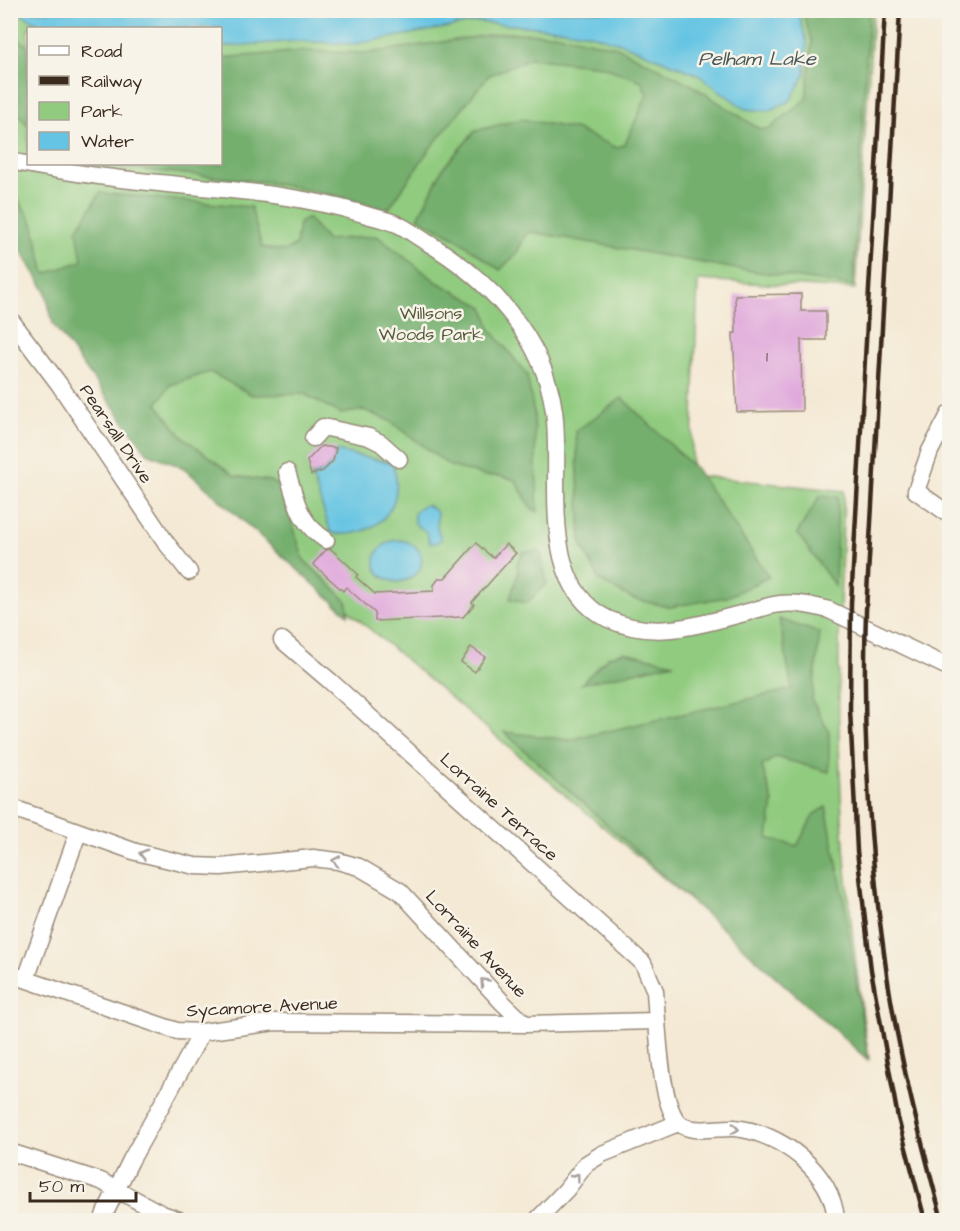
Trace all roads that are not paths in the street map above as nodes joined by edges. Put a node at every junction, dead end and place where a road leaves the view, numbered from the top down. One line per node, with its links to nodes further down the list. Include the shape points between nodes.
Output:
1 (10, 161): 2 (street)
2 (27, 164)
3 (35, 165): 13 (street, via 115,178 266,192 324,203 396,224 450,256 489,289 519,326 541,366 554,411 561,555 572,585 588,604 618,623 664,630 695,627 780,604 809,604)
4 (10, 319): 11 (street, Pearsall Drive)
5 (950, 413): 9 (street, via 930,451 916,491)
6 (314, 438): 7 (street, via 323,427 369,437)
7 (399, 459)
8 (287, 472): 10 (street, via 306,524)
9 (950, 515)
10 (326, 540)
11 (189, 572)
12 (282, 640): 17 (street, Lorraine Terrace, via 643,963 655,991)
13 (950, 668)
14 (10, 807): 15 (street, Lorraine Avenue)
15 (78, 833): 16 (street); 18 (street, Lorraine Avenue, one-way to 15, via 399,891 359,867 313,858 195,866)
16 (18, 976): 19 (street, Sycamore Avenue, via 177,1030)
17 (657, 1021): 18 (street, Lorraine Avenue); 20 (street, via 669,1108)
18 (525, 1024): 19 (street, Sycamore Avenue, via 275,1022)
19 (202, 1032): 22 (street)
20 (678, 1123): 25 (street, one-way to 20, via 586,1164); 26 (street, one-way to 26, via 688,1128 735,1128 784,1145 810,1165 830,1194)
21 (10, 1152): 22 (street)
22 (117, 1188): 23 (street); 24 (street)
23 (103, 1221)
24 (179, 1221)
25 (537, 1221)
26 (836, 1221)

